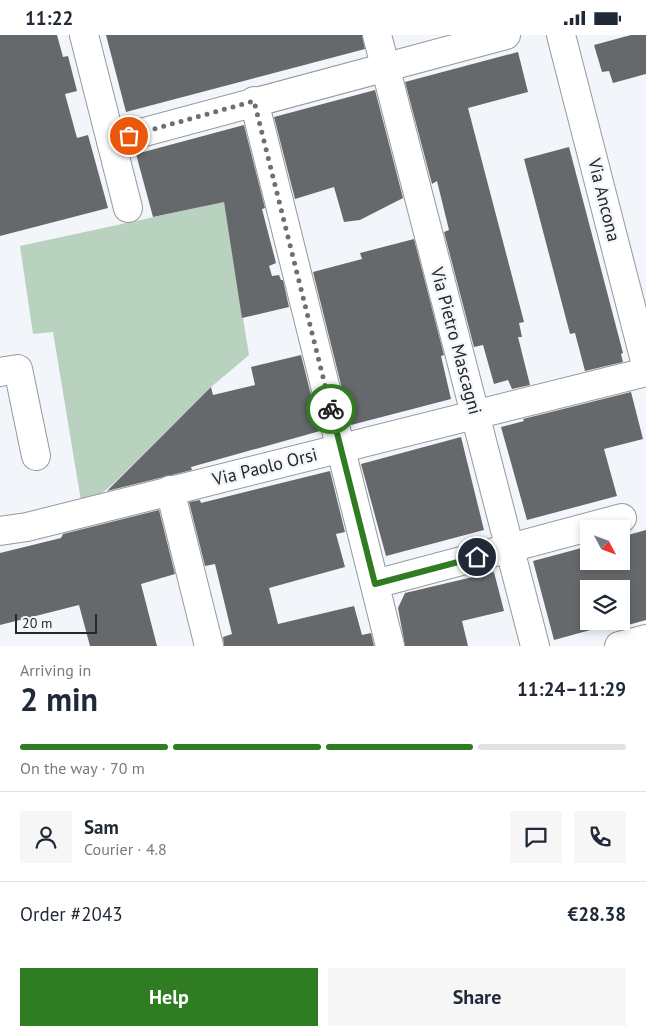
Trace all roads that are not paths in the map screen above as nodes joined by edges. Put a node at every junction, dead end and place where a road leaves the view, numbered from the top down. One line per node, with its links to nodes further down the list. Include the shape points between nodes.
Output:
1 (84, 35): 7 (street)
2 (377, 35): 5 (street, Via Pietro Mascagni)
3 (506, 35): 5 (street)
4 (561, 35): 9 (street, Via Ancona)
5 (385, 67): 6 (street); 12 (street, Via Pietro Mascagni)
6 (254, 101): 7 (street); 13 (street)
7 (111, 141): 8 (street)
8 (128, 208)
9 (646, 365)
10 (646, 371): 12 (street, Via Paolo Orsi)
11 (0, 372): 14 (street, via 18,369)
12 (475, 415): 13 (street, Via Paolo Orsi); 18 (street, Via Pietro Mascagni)
13 (341, 449): 15 (street, Via Paolo Orsi); 19 (street)
14 (36, 456)
15 (170, 490): 17 (street, Via Paolo Orsi); 21 (street)
16 (622, 518): 18 (street)
17 (0, 531)
18 (511, 547): 19 (street); 23 (street, Via Pietro Mascagni)
19 (375, 584): 22 (street)
20 (646, 639): 24 (street)
21 (209, 646)
22 (390, 646)
23 (535, 646)
24 (619, 646)

